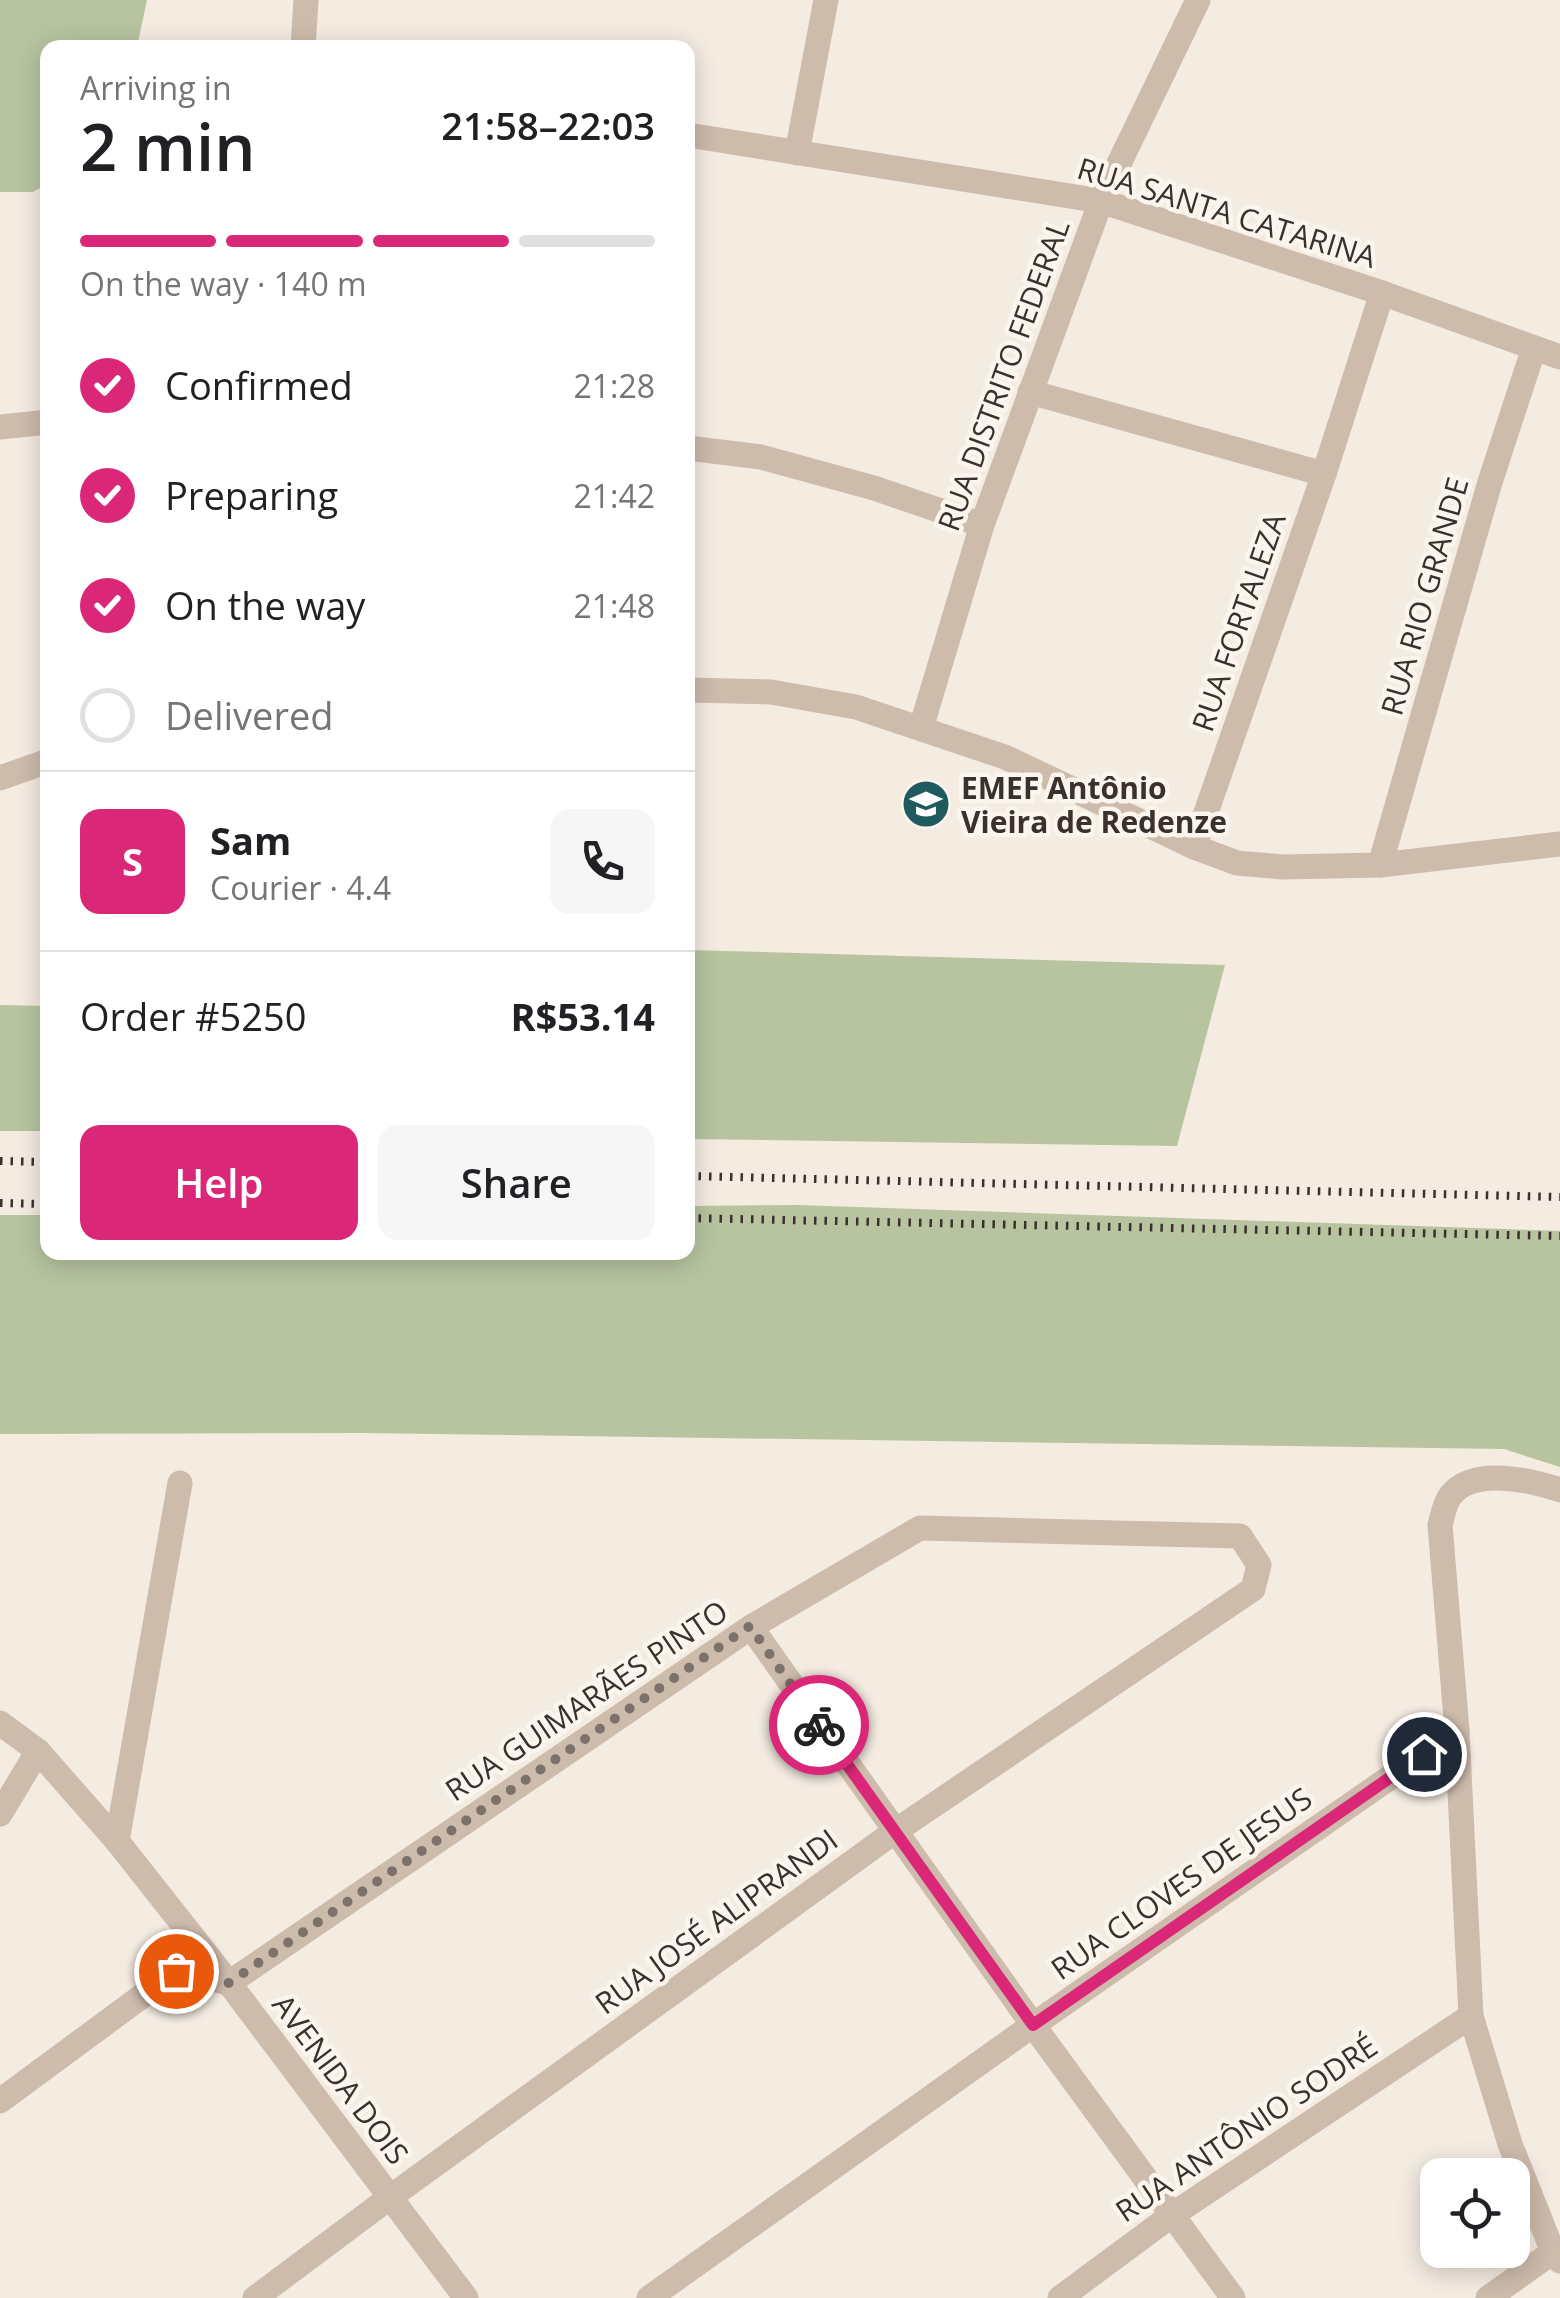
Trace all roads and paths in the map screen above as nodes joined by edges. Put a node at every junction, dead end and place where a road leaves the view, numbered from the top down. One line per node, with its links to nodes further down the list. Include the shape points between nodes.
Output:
1 (306, 0): 4 (street)
2 (826, 0): 6 (street)
3 (1198, 0): 7 (street, RUA DISTRITO FEDERAL)
4 (304, 40)
5 (695, 136): 6 (street, RUA SANTA CATARINA)
6 (797, 152): 7 (street, RUA SANTA CATARINA)
7 (1101, 202): 8 (street, RUA SANTA CATARINA); 11 (street, RUA DISTRITO FEDERAL)
8 (1382, 293): 9 (street, RUA SANTA CATARINA); 15 (street, RUA FORTALEZA)
9 (1534, 348): 10 (street, RUA SANTA CATARINA); 23 (street, RUA RIO GRANDE)
10 (1560, 358)
11 (1030, 392): 15 (street); 16 (street, RUA DISTRITO FEDERAL)
12 (40, 423): 13 (street)
13 (0, 427)
14 (695, 449): 16 (street, via 761,457)
15 (1324, 474): 22 (street, RUA FORTALEZA)
16 (982, 526): 18 (street, RUA DISTRITO FEDERAL)
17 (695, 690): 18 (street, via 771,692 856,707)
18 (920, 728): 22 (street, via 1005,757)
19 (40, 764): 20 (street)
20 (0, 778)
21 (1560, 844): 23 (street)
22 (1194, 847): 23 (street, via 1238,863)
23 (1380, 865)
24 (180, 1484): 33 (street)
25 (1560, 1490): 29 (street, via 1508,1479 1472,1481 1445,1505 1440,1526)
26 (1259, 1565): 27 (street, RUA GUIMARÃES PINTO, via 1240,1536 920,1528); 32 (street, RUA JOSÉ ALIPRANDI, via 1253,1589)
27 (750, 1626): 32 (street); 34 (street, RUA GUIMARÃES PINTO)
28 (0, 1723): 30 (street, AVENIDA DOIS)
29 (1456, 1731): 35 (street); 36 (street, RUA CLOVES DE JESUS)
30 (38, 1750): 31 (street); 33 (street, AVENIDA DOIS)
31 (0, 1814)
32 (894, 1832): 36 (street); 38 (street, RUA JOSÉ ALIPRANDI)
33 (117, 1841): 34 (street, AVENIDA DOIS)
34 (229, 1983): 37 (street, via 176,1971); 38 (street, AVENIDA DOIS)
35 (1471, 2016): 39 (street, RUA ANTÔNIO SODRÉ); 40 (street, via 1510,2144)
36 (1033, 2025): 39 (street); 43 (street, RUA CLOVES DE JESUS)
37 (0, 2101)
38 (388, 2198): 41 (street, RUA JOSÉ ALIPRANDI); 42 (street, AVENIDA DOIS)
39 (1172, 2215): 44 (street, RUA ANTÔNIO SODRÉ); 45 (street)
40 (1556, 2256): 46 (street)
41 (256, 2298)
42 (466, 2298)
43 (649, 2298)
44 (1060, 2298)
45 (1234, 2298)
46 (1488, 2298)

